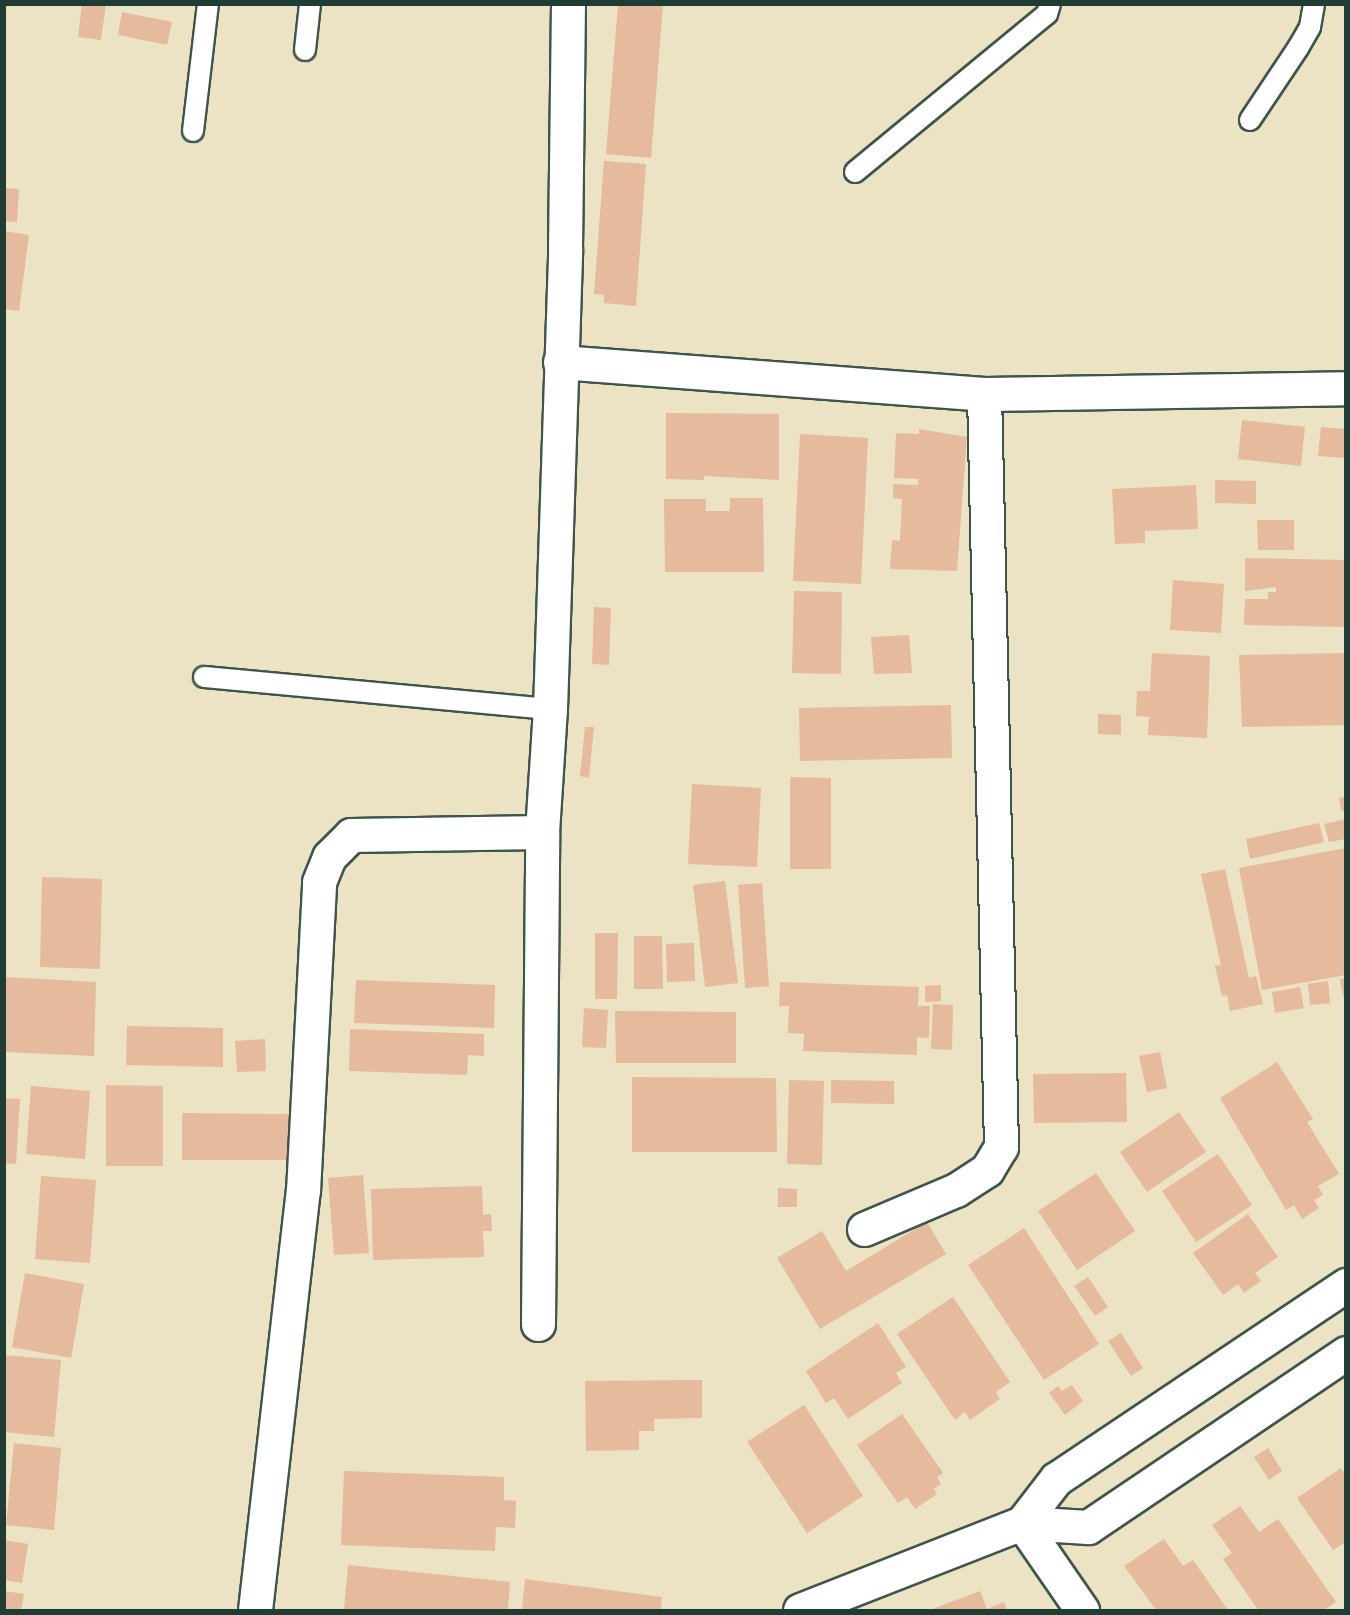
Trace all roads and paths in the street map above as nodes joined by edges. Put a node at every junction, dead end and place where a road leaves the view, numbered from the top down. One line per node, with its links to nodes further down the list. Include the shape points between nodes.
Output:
1 (208, 4): 8 (lane)
2 (310, 4): 6 (lane)
3 (568, 4): 10 (street)
4 (1050, 4): 9 (lane, via 1047,14)
5 (1314, 4): 7 (lane, via 1310,27)
6 (304, 50)
7 (1250, 120)
8 (193, 130)
9 (855, 172)
10 (560, 362): 12 (street); 14 (street)
11 (1346, 387): 12 (street)
12 (984, 394): 16 (street, via 1001,1147 987,1170 956,1190)
13 (204, 677): 14 (lane)
14 (550, 709): 15 (street)
15 (542, 832): 18 (street); 21 (street, via 351,835 329,857 319,882 303,1191)
16 (864, 1229)
17 (1346, 1285): 20 (street, via 1056,1479)
18 (538, 1324)
19 (1346, 1353): 20 (street, via 1088,1527)
20 (1022, 1522): 22 (street); 23 (street)
21 (255, 1611)
22 (800, 1611)
23 (1082, 1611)

